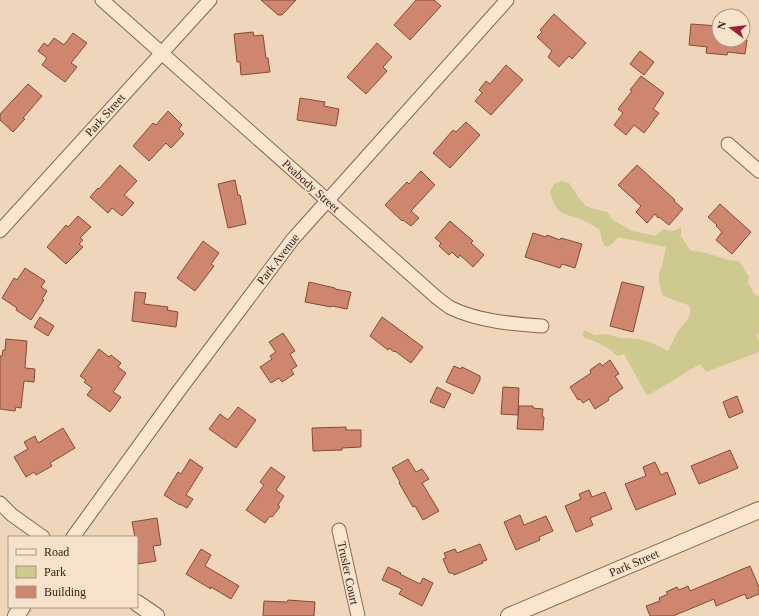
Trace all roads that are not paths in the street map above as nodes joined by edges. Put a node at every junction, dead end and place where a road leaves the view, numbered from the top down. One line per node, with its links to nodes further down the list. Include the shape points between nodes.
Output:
1 (102, 0): 4 (street, Peabody Street)
2 (210, 0): 4 (street, Park Street)
3 (507, 0): 7 (street, Park Avenue)
4 (162, 53): 7 (street, Peabody Street); 8 (street, Park Street)
5 (728, 144): 6 (street)
6 (759, 172)
7 (327, 200): 9 (street, Peabody Street, via 449,307 463,313 516,325); 14 (street, Park Avenue, via 293,239)
8 (0, 231)
9 (542, 326)
10 (0, 503): 13 (street)
11 (759, 510): 18 (street, Park Street)
12 (339, 530): 17 (street, Trusler Court)
13 (42, 536)
14 (74, 536)
15 (138, 604): 16 (street)
16 (156, 616)
17 (358, 616)
18 (509, 616)

